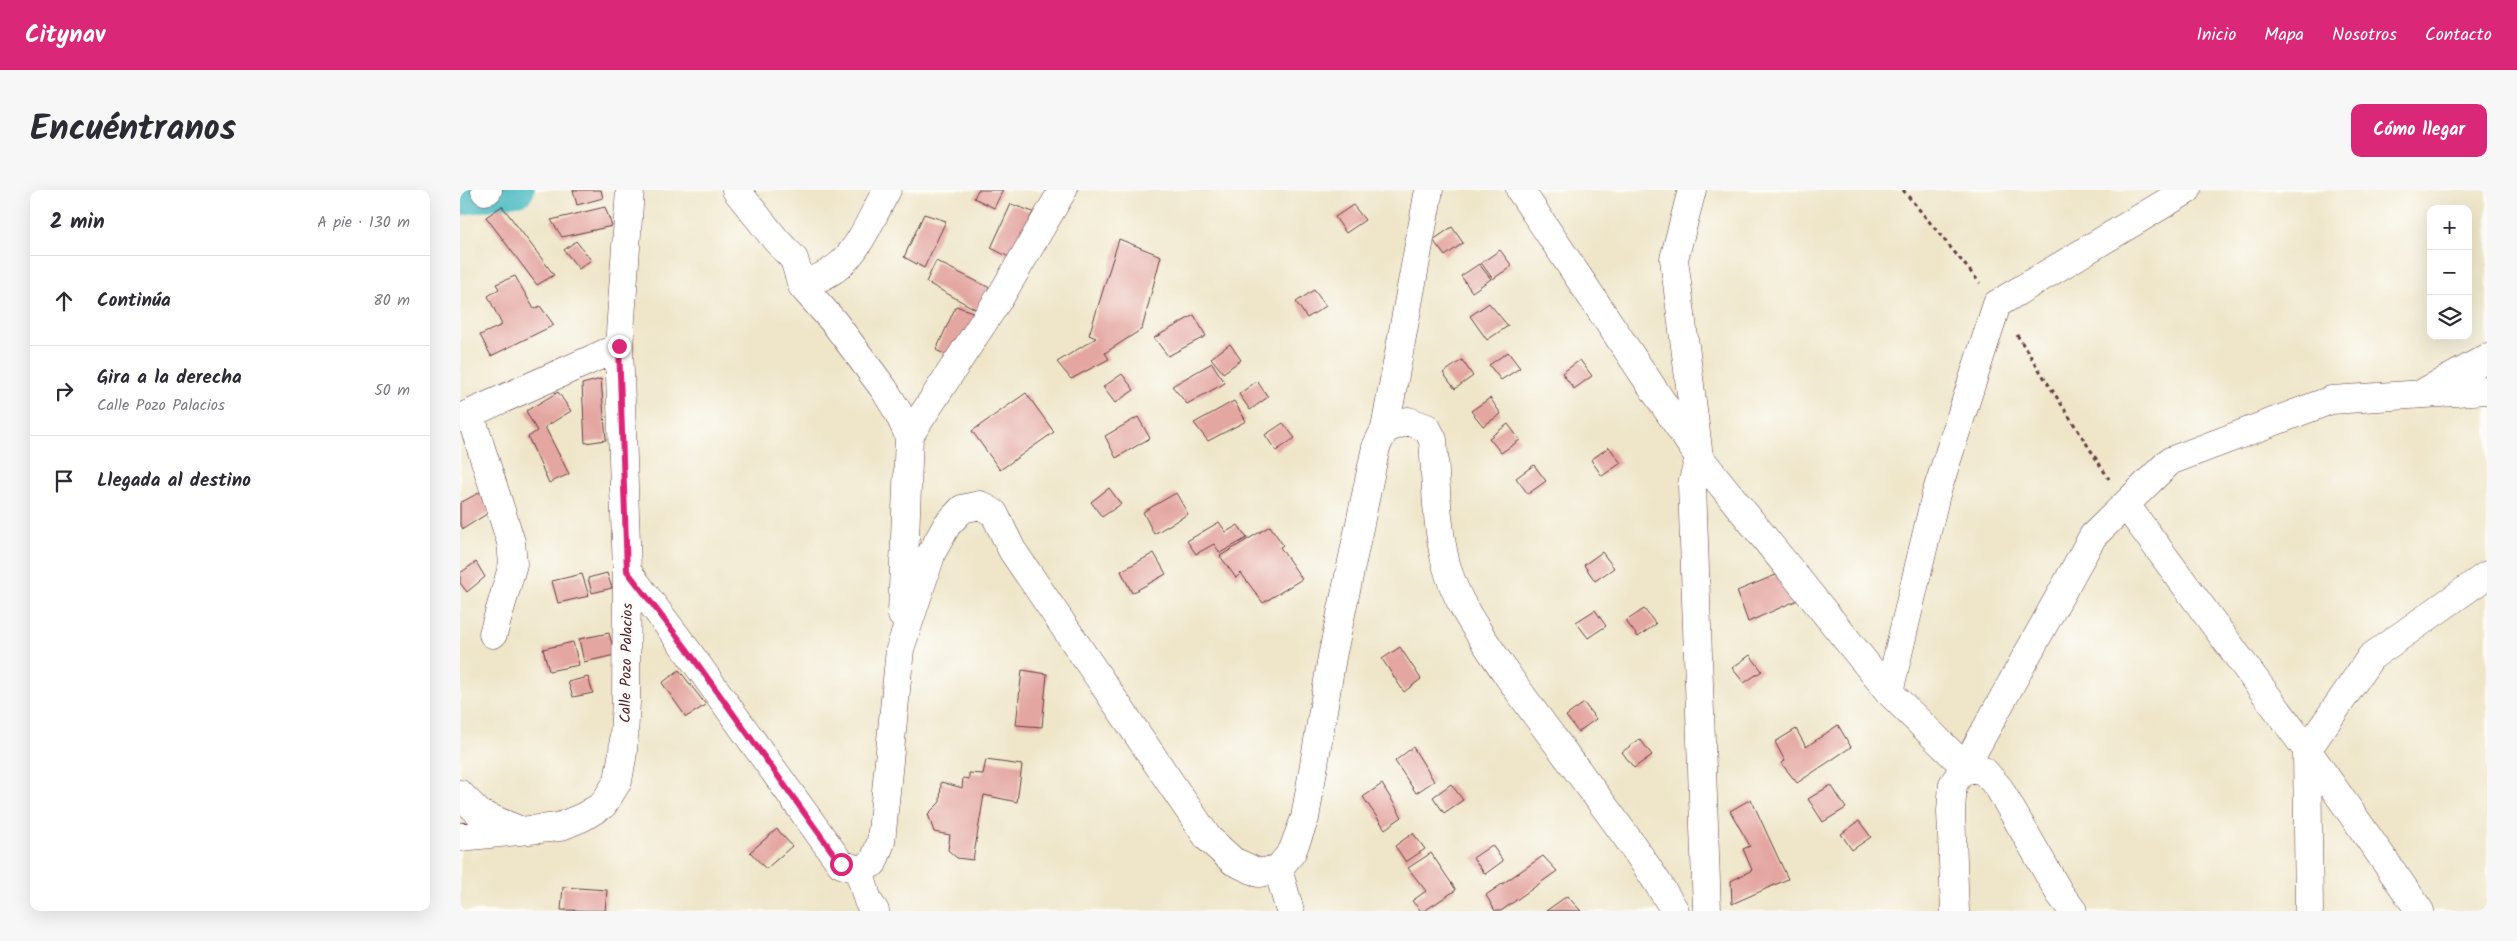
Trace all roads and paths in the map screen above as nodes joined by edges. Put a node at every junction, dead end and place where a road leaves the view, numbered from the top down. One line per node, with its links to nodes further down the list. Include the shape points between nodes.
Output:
1 (630, 190): 12 (street, Calle Pozo Palacios)
2 (736, 190): 10 (street, via 794,259)
3 (886, 190): 10 (street, via 852,253 827,274)
4 (1063, 190): 18 (street, via 1002,294)
5 (1430, 190): 17 (street)
6 (1520, 190): 19 (street)
7 (1692, 190): 19 (street, via 1674,259)
8 (1903, 190): 11 (path)
9 (2187, 190): 11 (street)
10 (802, 286): 18 (street, via 834,322 884,389)
11 (1997, 304): 20 (path); 25 (street, via 1936,494)
12 (619, 346): 16 (street); 21 (street, Calle Pozo Palacios)
13 (2487, 358): 15 (street)
14 (2487, 390): 15 (street)
15 (2418, 395): 20 (street, via 2330,400 2170,461)
16 (465, 416): 23 (street, via 511,542 513,564)
17 (1385, 428): 31 (street, via 1376,447 1332,657 1305,818 1292,852); 35 (street, via 1408,421 1427,428 1433,440 1440,533 1446,565 1462,604 1533,712 1600,798)
18 (908, 436): 24 (street)
19 (1699, 457): 25 (street); 36 (street, via 1692,485)
20 (2126, 505): 26 (street); 27 (street, via 2093,536)
21 (627, 571): 29 (street, Calle Pozo Palacios, via 626,702 618,781 602,805 583,817 559,827); 32 (street, via 841,864)
22 (2487, 575): 26 (street, via 2371,658)
23 (493, 634)
24 (900, 649): 31 (street, via 932,552 947,524 962,509 980,505 994,513 1012,550 1208,838 1233,861 1259,873); 32 (street, via 881,842 872,863)
25 (1889, 692): 27 (street)
26 (2307, 750): 39 (street); 40 (street)
27 (1965, 767): 37 (street, via 1953,784 1951,811); 38 (street, via 1984,771 1999,788)
28 (460, 794): 29 (street, via 480,814)
29 (522, 831): 30 (street, Calle Pozo Palacios)
30 (460, 838)
31 (1278, 869): 34 (street)
32 (858, 870): 33 (street, via 868,901)
33 (875, 911)
34 (1290, 911)
35 (1675, 911)
36 (1707, 911)
37 (1955, 911)
38 (2073, 911)
39 (2309, 911)
40 (2420, 911)

